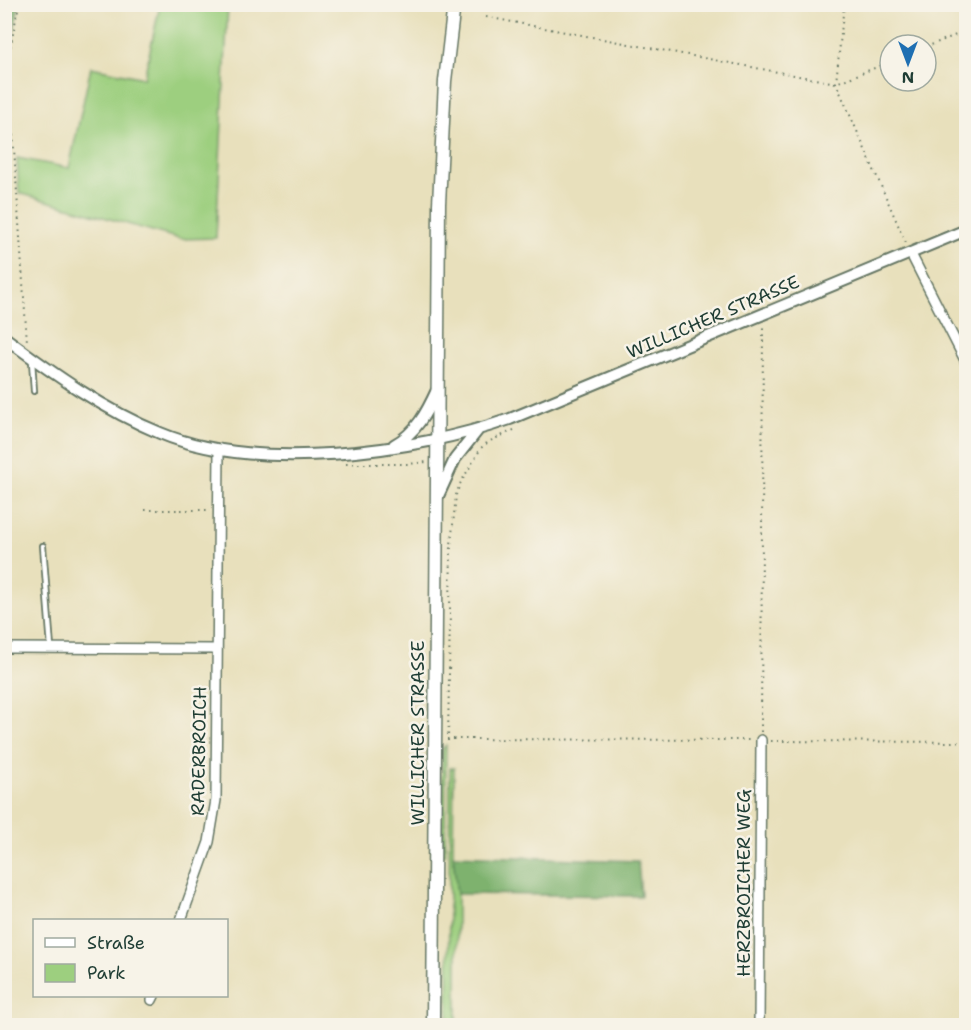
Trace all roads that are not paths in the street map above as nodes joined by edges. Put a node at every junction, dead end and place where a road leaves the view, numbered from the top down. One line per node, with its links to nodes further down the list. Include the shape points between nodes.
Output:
1 (454, 4): 8 (main road, WILLICHER STRASSE, via 442,121)
2 (966, 230): 3 (street, WILLICHER STRASSE)
3 (911, 254): 5 (street); 10 (street, WILLICHER STRASSE)
4 (4, 337): 6 (street)
5 (963, 344): 7 (street)
6 (30, 357): 9 (lane); 13 (street, via 147,427 185,442)
7 (966, 362)
8 (437, 390): 11 (main road, WILLICHER STRASSE); 12 (street, via 420,422)
9 (34, 391)
10 (478, 430): 11 (street, WILLICHER STRASSE); 14 (street, via 455,459)
11 (437, 440): 12 (street); 14 (main road, WILLICHER STRASSE)
12 (391, 447): 13 (street, via 310,454)
13 (219, 449): 18 (street, RADERBROICH)
14 (437, 499): 21 (main road, WILLICHER STRASSE, via 441,739)
15 (43, 546): 16 (lane)
16 (51, 647): 17 (street); 18 (street)
17 (4, 648)
18 (217, 648): 20 (street, RADERBROICH, via 215,816)
19 (761, 741): 22 (street, HERZBROICHER WEG)
20 (182, 919)
21 (433, 1026)
22 (759, 1026)

